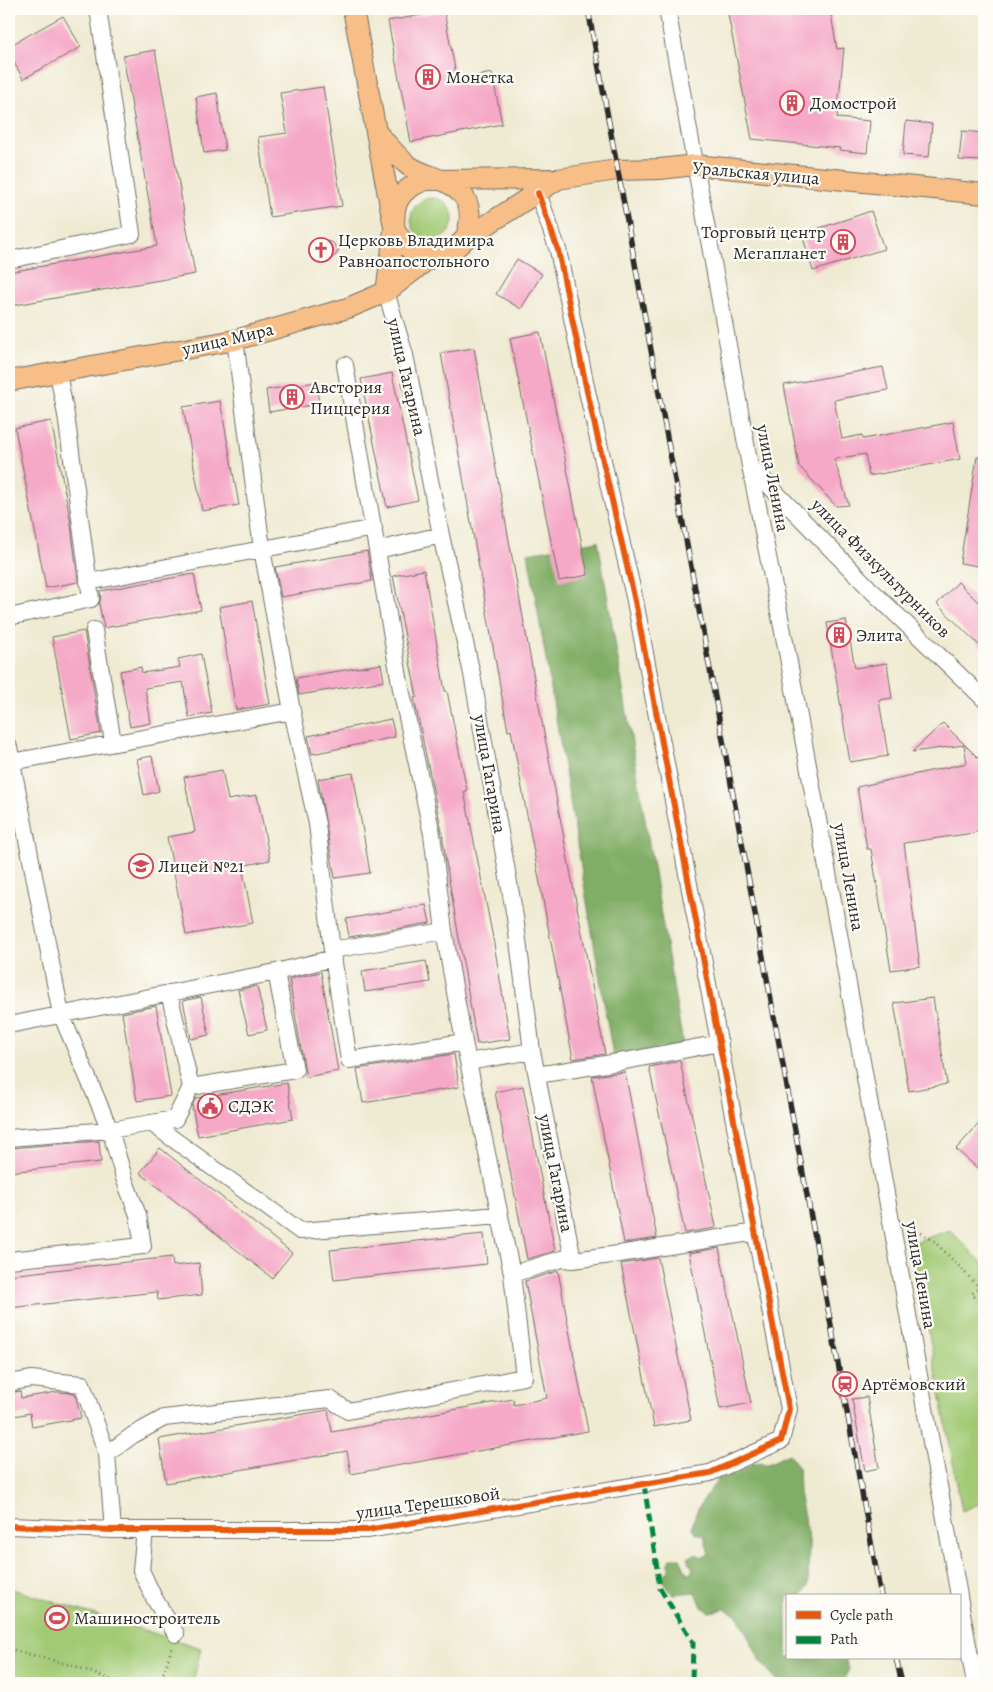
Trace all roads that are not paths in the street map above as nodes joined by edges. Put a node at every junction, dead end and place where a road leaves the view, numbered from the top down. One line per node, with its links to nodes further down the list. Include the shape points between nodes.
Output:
1 (98, 9): 13 (street, via 132,234)
2 (353, 9): 4 (main road)
3 (667, 9): 5 (street, улица Ленина)
4 (376, 132): 7 (main road, via 408,166); 10 (main road)
5 (695, 165): 6 (main road, Уральская улица, via 617,170); 9 (main road, Уральская улица); 19 (street, улица Ленина)
6 (558, 179): 7 (main road, Уральская улица); 8 (main road)
7 (439, 180): 10 (main road, via 426,180 404,191 393,214); 11 (main road, via 456,188 467,202 470,227)
8 (538, 193): 11 (main road); 38 (street, via 558,250 635,601)
9 (984, 194)
10 (394, 227): 12 (main road, via 408,248); 14 (main road)
11 (465, 239): 12 (main road, via 445,254)
12 (432, 256): 14 (main road, улица Мира)
13 (9, 260)
14 (386, 292): 15 (main road, улица Мира, via 348,308); 21 (street, улица Гагарина, via 405,355)
15 (236, 340): 17 (main road, улица Мира); 22 (street)
16 (345, 365): 20 (street)
17 (58, 373): 18 (main road, улица Мира); 24 (street)
18 (9, 382)
19 (750, 466): 27 (street, улица Физкультурников, via 871,590); 56 (street, улица Ленина)
20 (374, 528): 22 (street); 23 (street)
21 (441, 535): 23 (street); 39 (street, улица Гагарина, via 472,674 515,917)
22 (262, 549): 24 (street); 28 (street)
23 (378, 550): 31 (street, via 401,689 432,834)
24 (88, 582): 25 (street, via 91,599)
25 (9, 617)
26 (94, 630): 29 (street)
27 (984, 698)
28 (292, 711): 29 (street); 32 (street, via 317,824)
29 (113, 742): 30 (street)
30 (10, 755): 35 (street)
31 (444, 931): 32 (street); 37 (street)
32 (333, 954): 33 (street); 37 (street, via 349,1060)
33 (276, 972): 34 (street); 42 (street, via 295,1070)
34 (169, 993): 35 (street); 42 (street)
35 (61, 1014): 36 (street); 44 (street)
36 (9, 1025)
37 (464, 1042): 40 (street)
38 (720, 1042): 41 (street); 47 (street)
39 (532, 1051): 40 (street); 41 (street, улица Гагарина)
40 (468, 1062): 46 (street)
41 (537, 1075): 49 (street, улица Гагарина)
42 (191, 1087): 43 (street, via 175,1118)
43 (151, 1123): 44 (street); 46 (street, via 300,1232)
44 (110, 1130): 45 (street); 48 (street, via 124,1181 138,1215 143,1246)
45 (9, 1138)
46 (500, 1215): 50 (street)
47 (756, 1232): 49 (street); 55 (street, улица Терешковой, via 789,1409 781,1441 710,1474 367,1530)
48 (9, 1260)
49 (573, 1260): 50 (street, via 562,1259)
50 (512, 1274): 52 (street, via 524,1377 348,1411 330,1399 164,1418)
51 (9, 1383): 52 (street, via 31,1380 82,1384)
52 (107, 1454): 54 (street)
53 (9, 1526): 54 (street, улица Терешковой)
54 (113, 1530): 55 (street, улица Терешковой)
55 (145, 1530): 58 (street, via 141,1570)
56 (958, 1594)
57 (960, 1602): 59 (street, улица Ленина)
58 (176, 1634)
59 (975, 1683)

